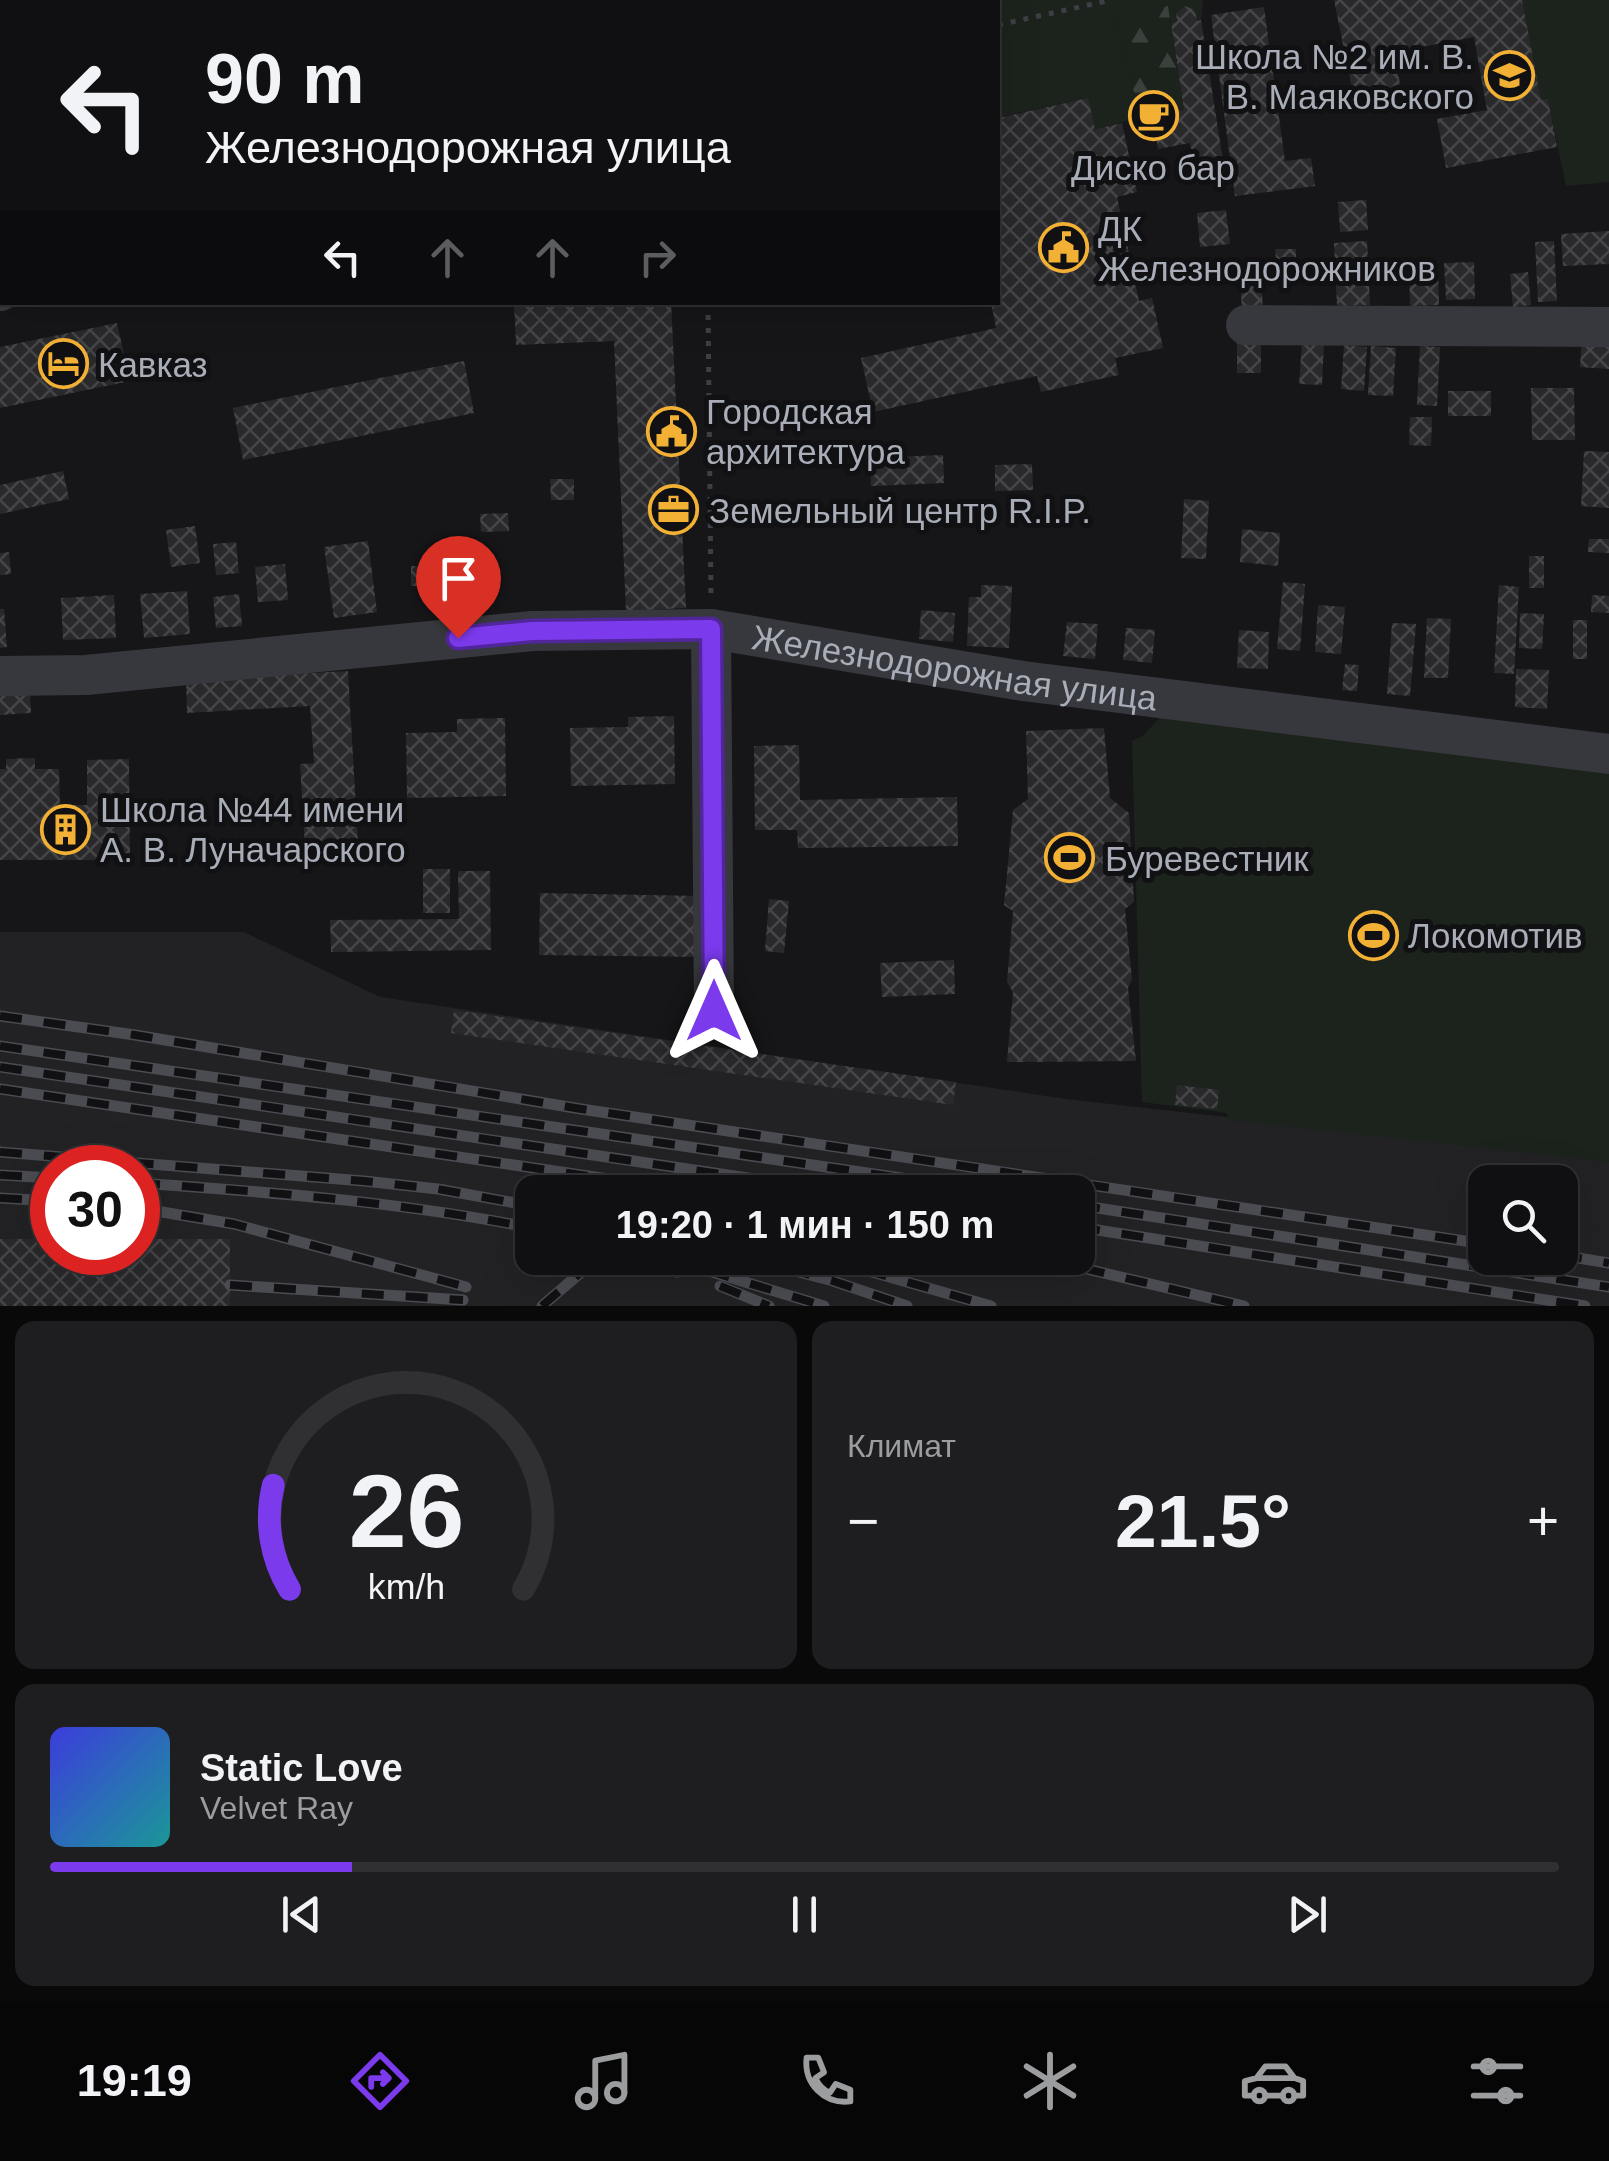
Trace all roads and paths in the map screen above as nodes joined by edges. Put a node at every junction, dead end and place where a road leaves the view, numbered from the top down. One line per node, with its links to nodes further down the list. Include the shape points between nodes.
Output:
1 (1112, 0): 2 (path)
2 (1000, 26)
3 (708, 305): 6 (path)
4 (1246, 324): 5 (street)
5 (1609, 327)
6 (711, 629): 7 (street, Железнодорожная улица, via 532,631 86,675); 8 (street, Железнодорожная улица, via 1023,680); 9 (street)
7 (0, 676)
8 (1609, 754)
9 (714, 1011)

